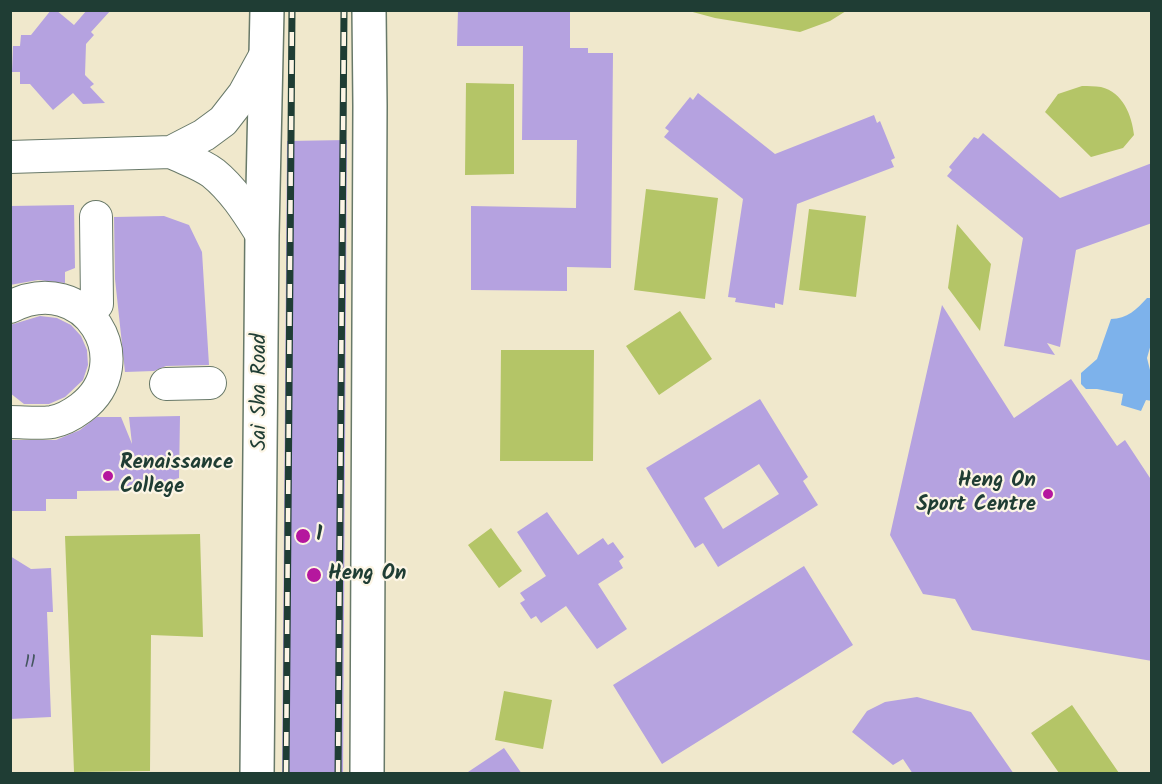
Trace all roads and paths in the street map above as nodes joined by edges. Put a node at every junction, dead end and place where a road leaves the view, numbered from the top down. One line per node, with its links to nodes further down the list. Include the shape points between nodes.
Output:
1 (267, 10): 3 (main road, Sai Sha Road)
2 (369, 10): 14 (main road)
3 (266, 54): 4 (street, via 244,94 223,121); 7 (main road, Sai Sha Road)
4 (171, 152): 5 (street); 7 (street, via 224,183)
5 (10, 157)
6 (96, 217): 8 (street)
7 (262, 235): 13 (main road, Sai Sha Road)
8 (97, 304)
9 (10, 307): 12 (street, via 45,297 65,300 83,310 97,325 106,356 106,369 96,393 72,415 52,422)
10 (210, 383): 11 (street)
11 (166, 384)
12 (10, 422)
13 (257, 774)
14 (368, 774)

